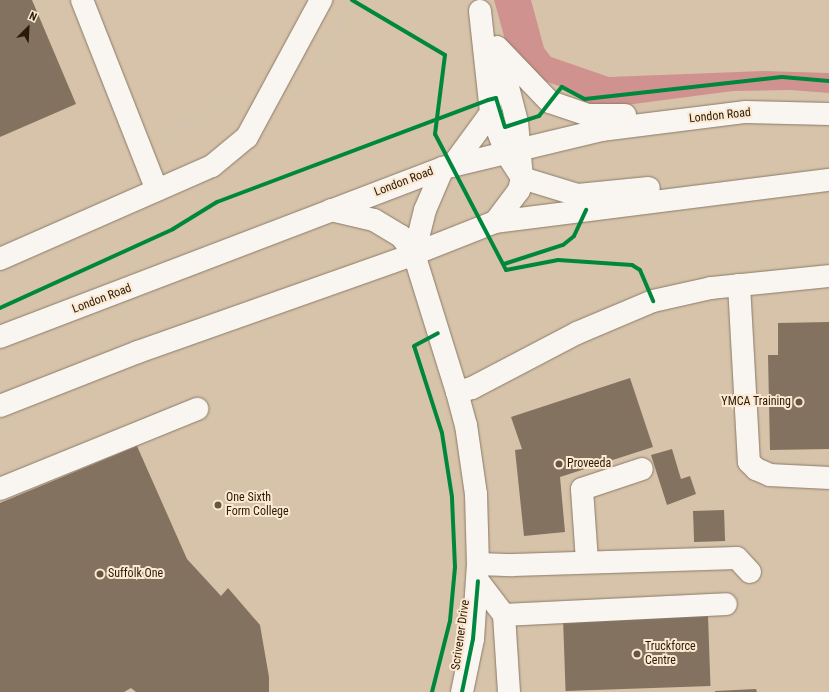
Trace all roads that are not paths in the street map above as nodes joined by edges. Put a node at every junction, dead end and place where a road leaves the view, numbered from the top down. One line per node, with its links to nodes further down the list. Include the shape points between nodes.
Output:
1 (82, 0): 13 (main road)
2 (321, 0): 13 (main road, via 247,137 212,166)
3 (478, 6): 4 (main road); 5 (main road)
4 (497, 47): 6 (main road, via 550,102 588,115); 8 (main road, via 508,78)
5 (491, 113): 8 (main road); 9 (main road)
6 (744, 113): 7 (main road, London Road); 8 (main road, London Road, via 601,130)
7 (829, 114)
8 (513, 151): 9 (main road, London Road); 11 (main road)
9 (447, 167): 14 (main road, London Road); 16 (main road, via 425,210)
10 (829, 176): 11 (main road, via 773,174 578,195)
11 (522, 178): 15 (main road, via 519,190)
12 (829, 180): 15 (main road)
13 (157, 190): 17 (main road)
14 (331, 210): 16 (main road, via 386,225 401,236); 20 (main road, London Road)
15 (495, 222): 16 (main road)
16 (414, 254): 21 (main road, Scrivener Drive); 22 (main road, via 138,352)
17 (0, 259)
18 (829, 276): 19 (main road)
19 (739, 285): 21 (main road, via 654,301 620,313 472,388); 25 (main road, via 749,462 756,469 770,475)
20 (0, 337)
21 (457, 392): 28 (main road, Scrivener Drive, via 466,426 476,494)
22 (0, 406)
23 (197, 409): 26 (main road)
24 (642, 469): 27 (main road, via 582,489)
25 (829, 478)
26 (0, 489)
27 (587, 562): 28 (main road, via 512,565); 29 (main road, via 737,558)
28 (478, 572): 31 (main road, Scrivener Drive); 33 (main road, Scrivener Drive, via 473,640)
29 (750, 572)
30 (726, 604): 31 (main road)
31 (504, 615): 32 (main road)
32 (508, 691)
33 (462, 692)

